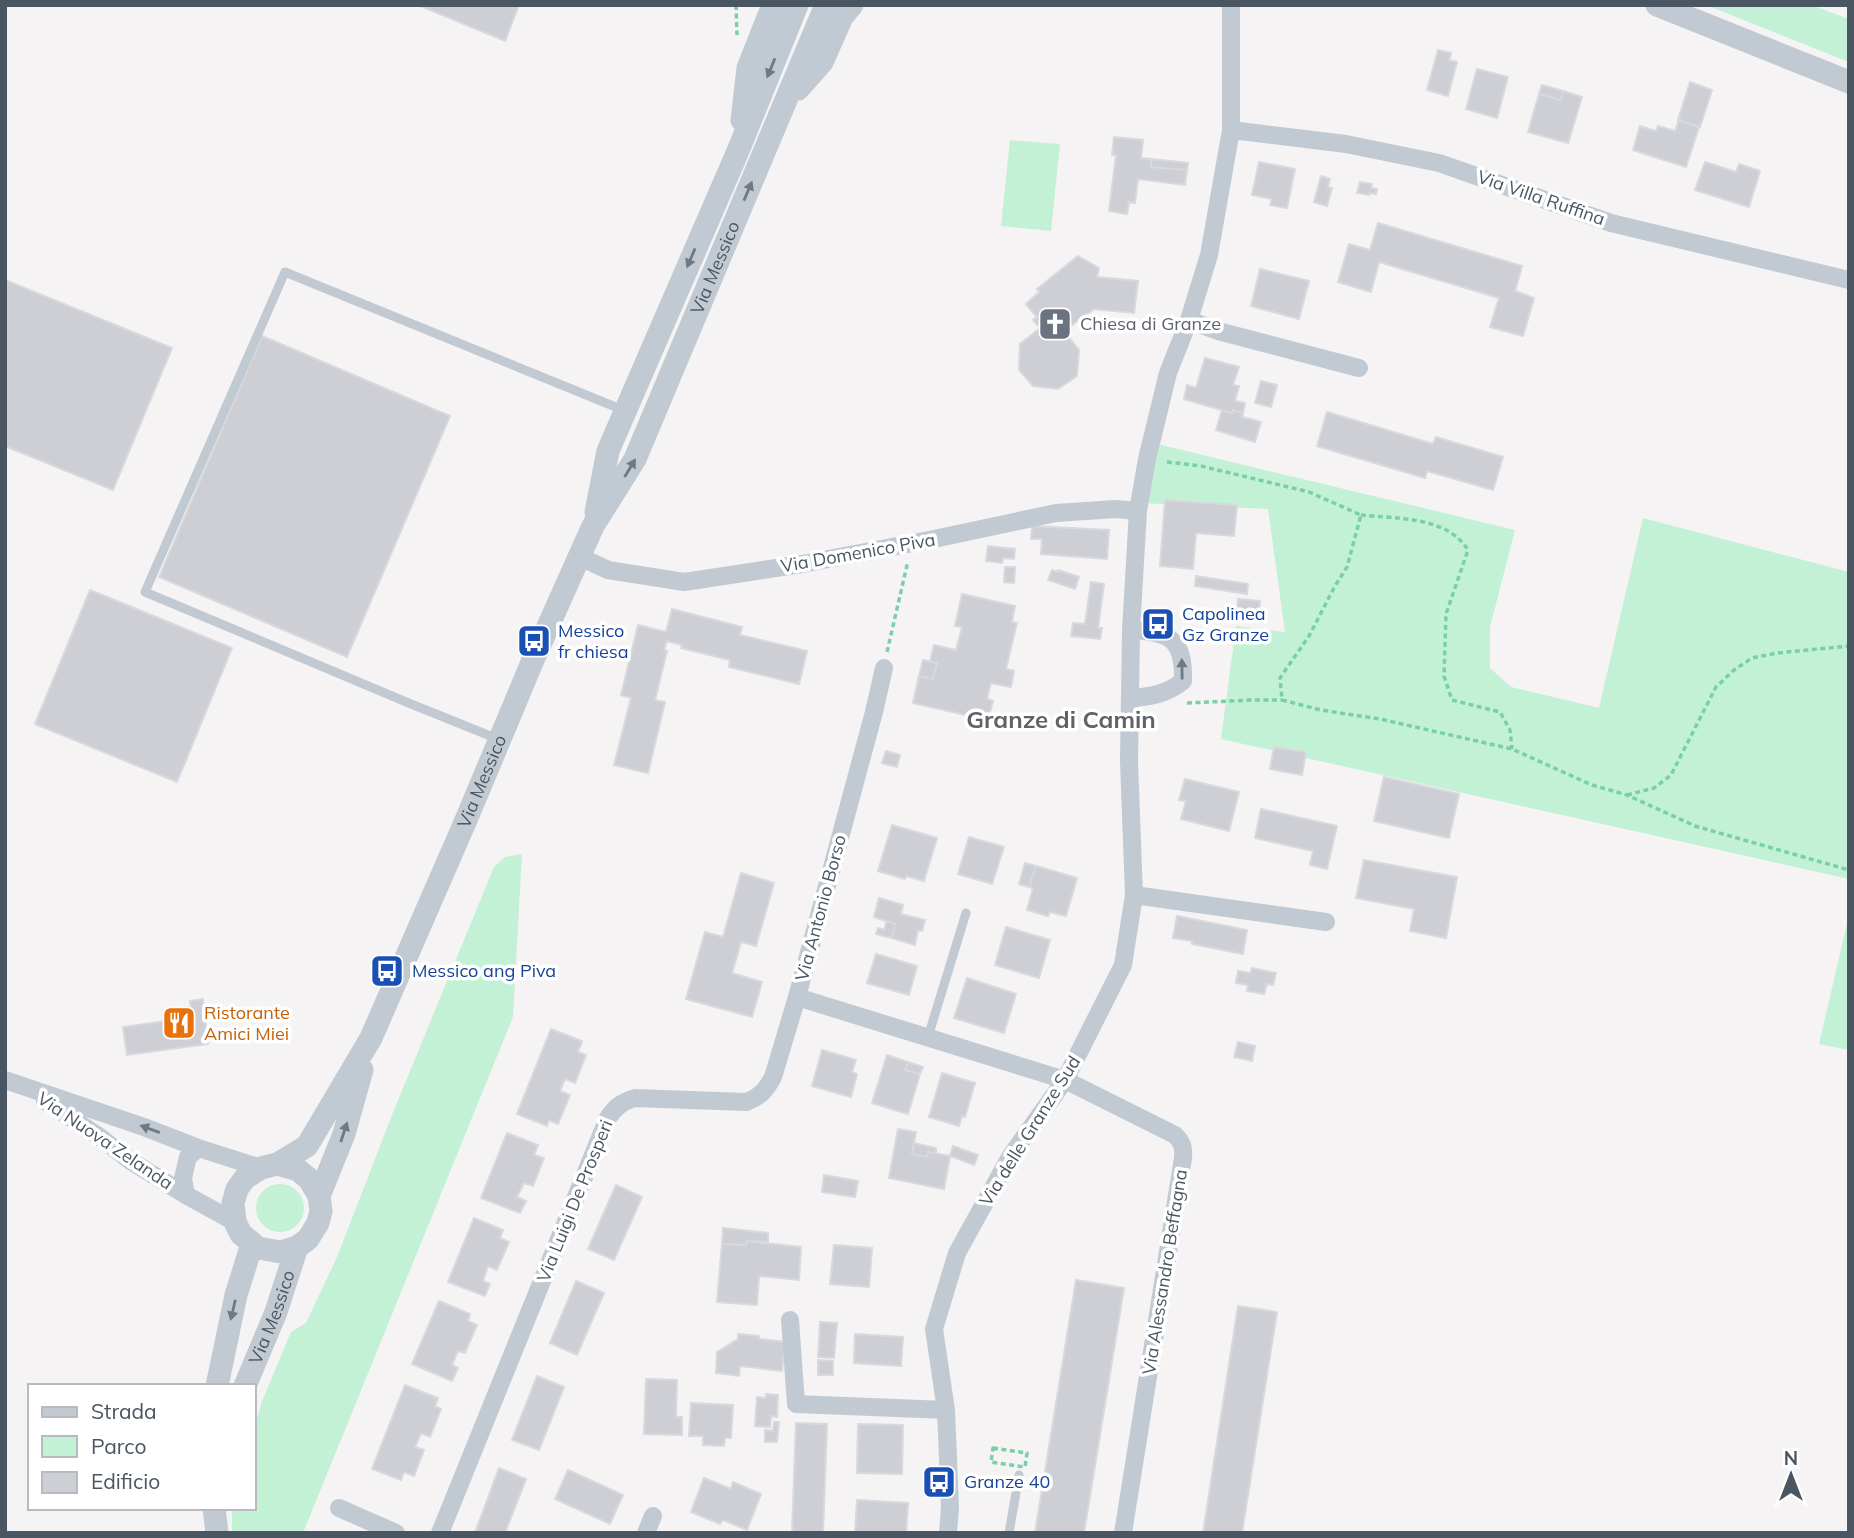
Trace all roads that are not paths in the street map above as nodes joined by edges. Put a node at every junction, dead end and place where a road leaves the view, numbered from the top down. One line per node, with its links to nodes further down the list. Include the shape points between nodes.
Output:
1 (773, 5): 10 (street, via 748,68)
2 (797, 5): 10 (street, Via Messico, one-way to 10)
3 (826, 5): 8 (street, Via Messico)
4 (852, 5): 8 (street, via 822,62)
5 (1231, 5): 9 (street, Via delle Granze Sud)
6 (1657, 5): 7 (street)
7 (1849, 82)
8 (786, 101): 16 (street, Via Messico, one-way to 8, via 635,459)
9 (1231, 130): 11 (street, Via Villa Ruffina, via 1346,144 1439,163 1611,223); 12 (street, Via delle Granze Sud, via 1209,255)
10 (738, 150): 14 (street, Via Messico, one-way to 14)
11 (1849, 280)
12 (1189, 320): 13 (street); 15 (street, Via delle Granze Sud, via 1168,373)
13 (1359, 368)
14 (626, 411): 16 (street, Via Messico, via 608,451); 21 (lane, via 285,272 145,592)
15 (1138, 511): 17 (street, Via Domenico Piva, via 1056,513 802,564 684,582 608,570); 18 (street, Via delle Granze Sud)
16 (593, 526): 17 (street, Via Messico)
17 (580, 556): 21 (street, Via Messico)
18 (1131, 631): 20 (street, Via delle Granze Sud); 20 (street, one-way to 18, via 1156,695 1183,681 1178,646 1152,631)
19 (884, 668): 25 (street, Via Antonio Borso)
20 (1130, 698): 22 (street, Via delle Granze Sud)
21 (499, 740): 27 (street, Via Messico)
22 (1134, 895): 24 (street); 29 (street, Via delle Granze Sud, via 1124,965)
23 (966, 913): 26 (lane)
24 (1326, 922)
25 (797, 998): 26 (street, Via Antonio Borso); 47 (street, Via Luigi De Prosperi, via 773,1077 759,1097 746,1102 635,1098 614,1108)
26 (928, 1037): 29 (street, Via Antonio Borso)
27 (371, 1038): 32 (street, Via Messico, via 307,1146); 34 (street, Via Messico, one-way to 27, via 344,1134)
28 (5, 1080): 30 (street, Via Nuova Zelanda)
29 (1065, 1080): 41 (street, Via delle Granze Sud, via 1010,1157 957,1254 934,1329); 50 (street, Via Alessandro Beffagna, via 1175,1135 1184,1149)
30 (24, 1088): 31 (street, Via Nuova Zelanda, one-way to 30); 33 (street, Via Nuova Zelanda)
31 (198, 1148): 32 (street, Via Nuova Zelanda); 33 (street, Via Nuova Zelanda, via 188,1157 183,1178)
32 (269, 1166): 34 (street, via 298,1170); 35 (street, Via Messico, via 245,1178 237,1189)
33 (186, 1195): 35 (street, Via Nuova Zelanda)
34 (319, 1196): 37 (street, Via Messico, via 318,1223)
35 (235, 1222): 36 (street)
36 (252, 1244): 37 (street, Via Messico, via 281,1252); 39 (street, Via Messico, one-way to 39)
37 (296, 1247): 40 (street, Via Messico, via 276,1312)
38 (790, 1320): 41 (street, via 796,1404)
39 (217, 1384)
40 (245, 1384)
41 (946, 1410): 48 (street, Via delle Granze Sud)
42 (1019, 1475): 49 (lane)
43 (339, 1508): 46 (street)
44 (214, 1510): 45 (street)
45 (218, 1533)
46 (396, 1533)
47 (440, 1533)
48 (948, 1533)
49 (1009, 1533)
50 (1124, 1533)

